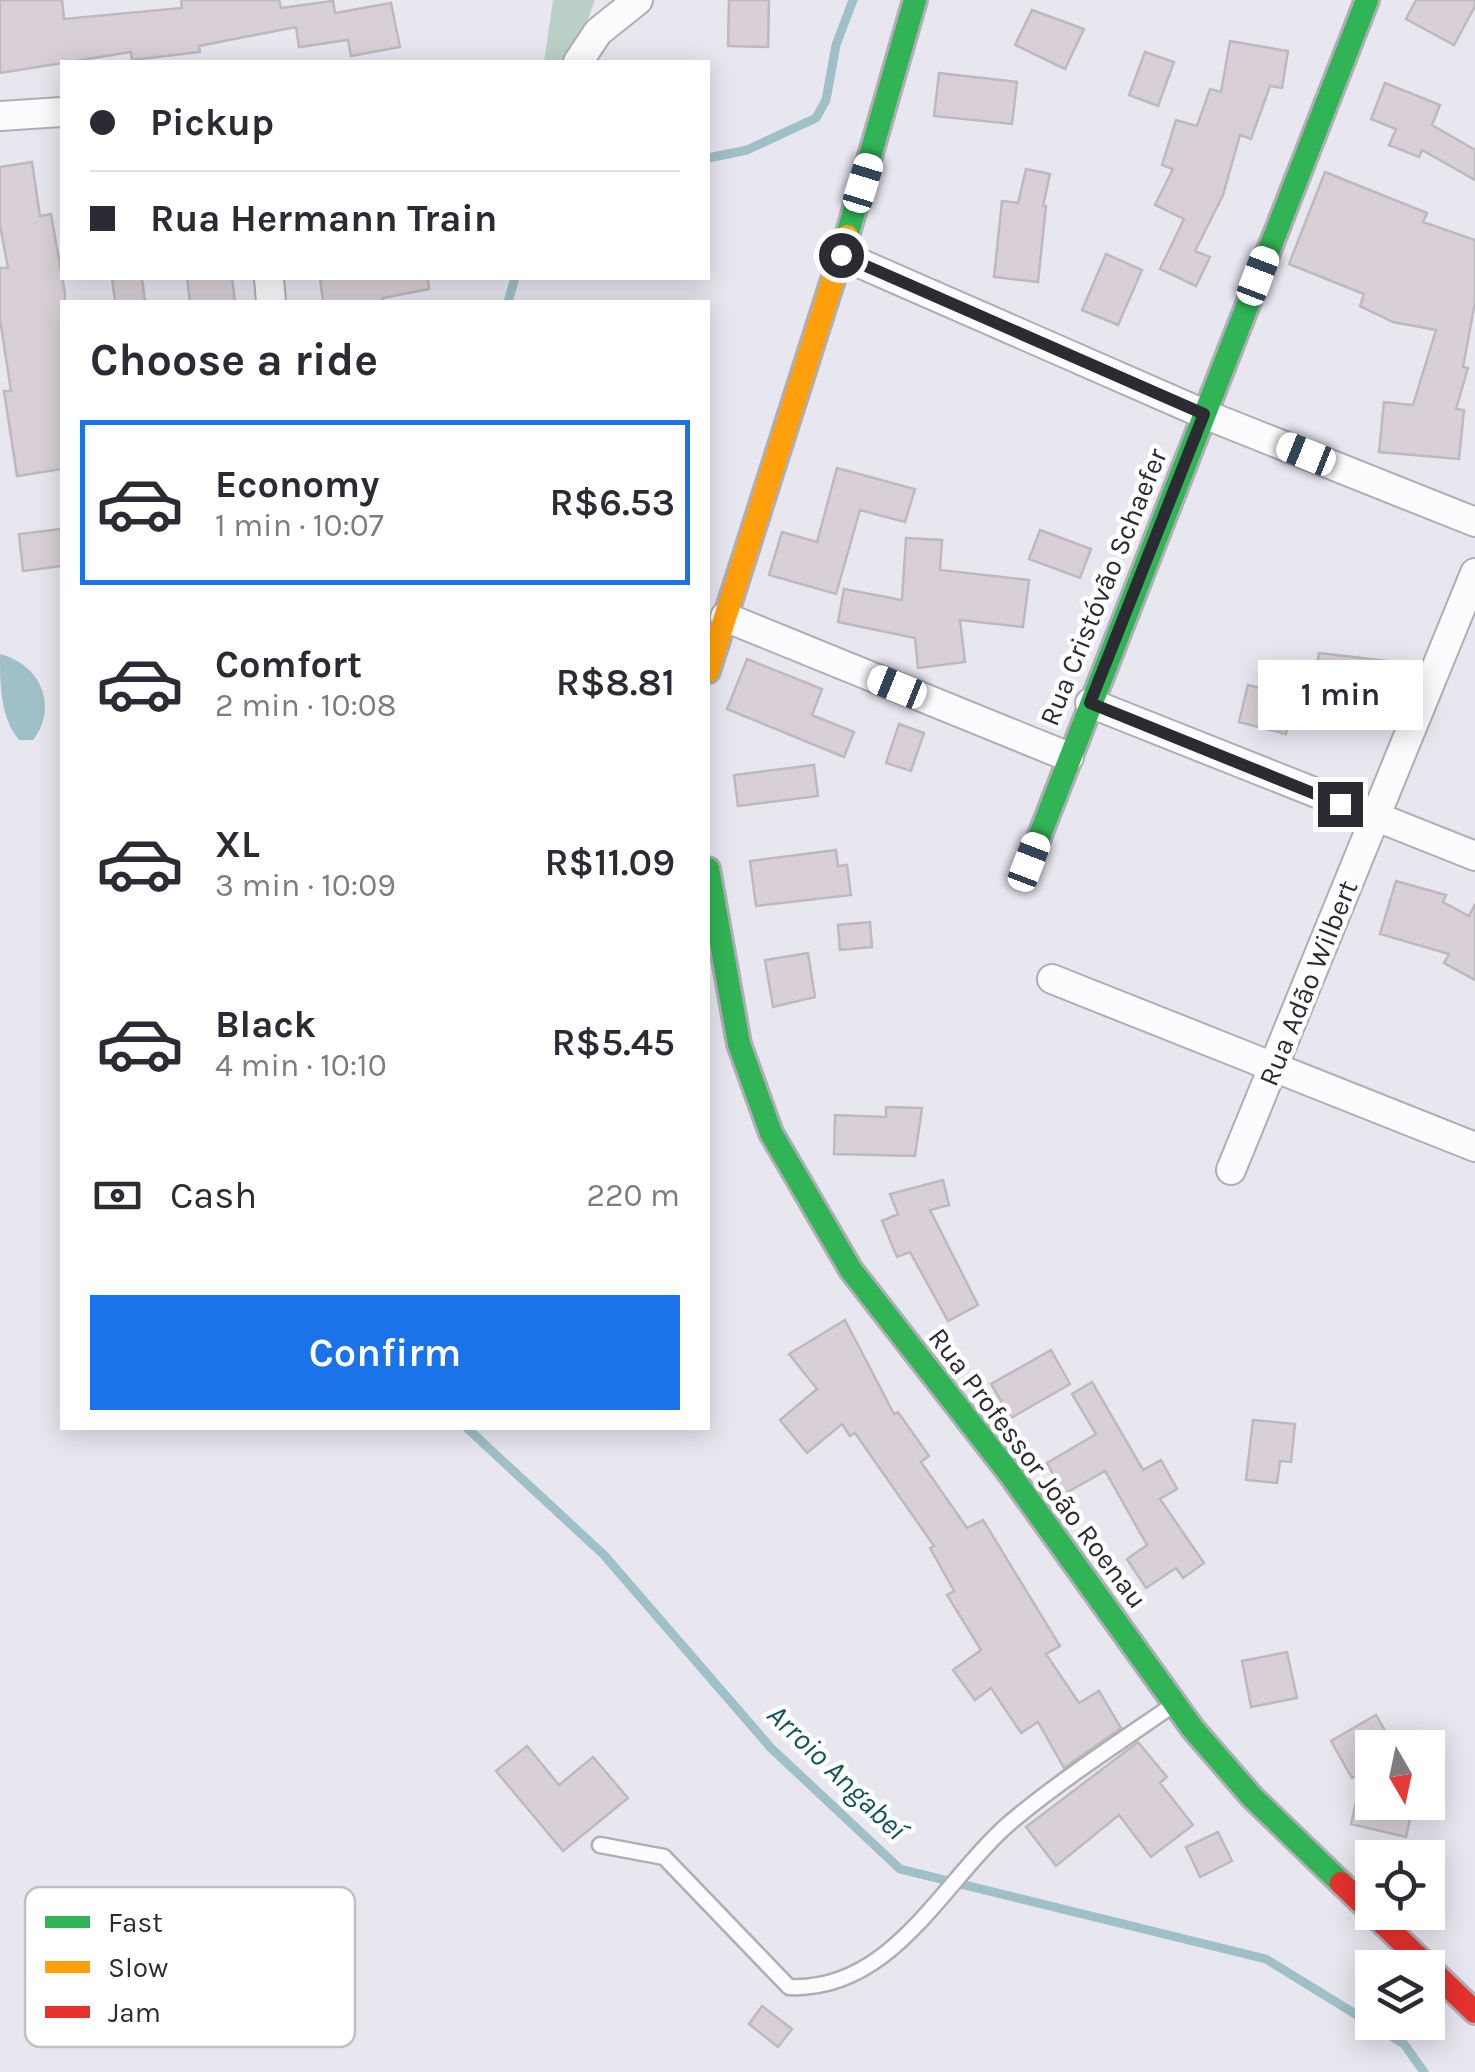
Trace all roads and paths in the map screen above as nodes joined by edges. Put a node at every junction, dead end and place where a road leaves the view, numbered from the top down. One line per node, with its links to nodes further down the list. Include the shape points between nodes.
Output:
1 (638, 0): 4 (street, via 598,32)
2 (915, 0): 7 (street)
3 (1367, 0): 8 (street, Rua Cristóvão Schaefer)
4 (579, 60)
5 (60, 112): 6 (street)
6 (0, 116)
7 (841, 255): 8 (street); 11 (street)
8 (1204, 414): 9 (street); 13 (street, Rua Cristóvão Schaefer)
9 (1475, 522)
10 (1475, 573): 15 (street, Rua Adão Wilbert)
11 (724, 617): 12 (street); 14 (street)
12 (710, 665)
13 (1090, 703): 14 (street, Rua Cristóvão Schaefer); 15 (street)
14 (1069, 757): 17 (street, Rua Cristóvão Schaefer)
15 (1376, 818): 16 (street); 20 (street, Rua Adão Wilbert)
16 (1475, 856)
17 (1029, 862)
18 (710, 879): 23 (street, Rua Professor João Roenau, via 739,1044 771,1134 810,1205 851,1270 1010,1474)
19 (1052, 979): 20 (street)
20 (1273, 1067): 21 (street); 22 (street, Rua Adão Wilbert)
21 (1475, 1147)
22 (1230, 1170)
23 (1174, 1704): 24 (lane, via 1019,1815 920,1924 870,1966 818,1989 789,1988 664,1857); 25 (street, Rua Professor João Roenau, via 1252,1797)
24 (600, 1844)
25 (1475, 2012)

